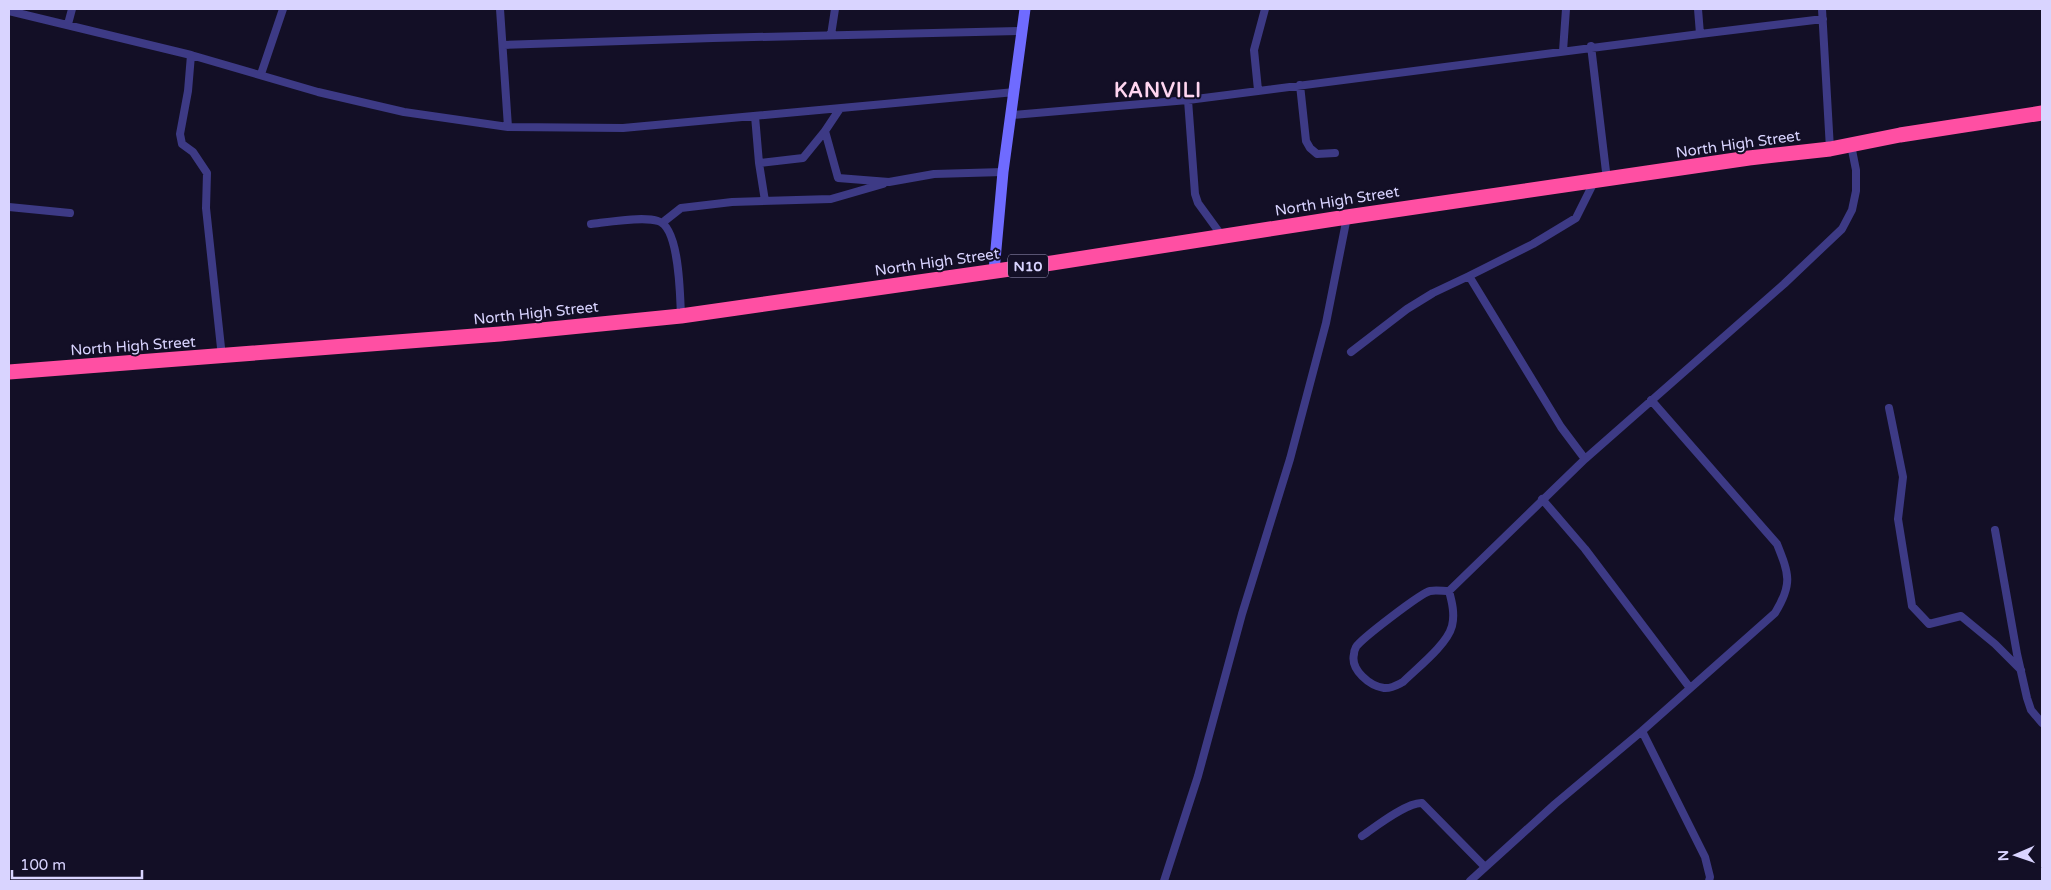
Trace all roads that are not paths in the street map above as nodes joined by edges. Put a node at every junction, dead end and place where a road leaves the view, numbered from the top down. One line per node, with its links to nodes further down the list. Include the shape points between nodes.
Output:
1 (72, 9): 12 (street)
2 (283, 9): 20 (street)
3 (500, 9): 16 (street)
4 (835, 9): 15 (street)
5 (1025, 9): 13 (main road)
6 (1265, 9): 22 (street, via 1254,50)
7 (1566, 9): 18 (street)
8 (1698, 9): 14 (street)
9 (1822, 9): 11 (street)
10 (9, 10): 12 (street)
11 (1823, 19): 14 (street); 32 (street)
12 (68, 24): 19 (street)
13 (1022, 31): 15 (street); 23 (main road)
14 (1700, 34): 17 (street)
15 (831, 35): 16 (street)
16 (504, 46): 29 (street)
17 (1592, 46): 18 (street); 36 (street)
18 (1562, 51): 21 (street)
19 (192, 55): 20 (street); 49 (street, via 180,134 182,144 193,152 207,172 206,208)
20 (261, 74): 29 (street, via 318,92 404,112)
21 (1300, 85): 22 (street); 33 (street, via 1306,141 1317,154)
22 (1258, 90): 24 (street)
23 (1015, 92): 25 (street); 27 (main road)
24 (1188, 100): 27 (street); 44 (street, via 1195,194)
25 (839, 110): 28 (street); 30 (street)
26 (2042, 113): 31 (highway, North High Street / N10)
27 (1012, 115): 35 (main road)
28 (755, 116): 29 (street, via 623,128); 34 (street)
29 (508, 127)
30 (825, 131): 34 (street, via 803,158); 37 (street, via 838,178)
31 (1851, 145): 32 (highway, North High Street / N10); 51 (street, via 1856,191 1852,210 1842,229)
32 (1830, 150): 36 (highway, North High Street / N10, via 1750,158)
33 (1335, 153)
34 (760, 163): 38 (street)
35 (1002, 172): 37 (street, via 934,174); 45 (main road)
36 (1600, 181): 41 (highway, North High Street / N10); 46 (street, via 1576,218)
37 (889, 182): 38 (street, via 831,199)
38 (765, 201): 42 (street, via 681,208)
39 (9, 207): 40 (street)
40 (70, 213)
41 (1347, 217): 44 (highway, North High Street / N10); 63 (street, via 1326,323 1290,459 1242,614 1198,776)
42 (662, 223): 43 (street, via 644,220); 47 (street, via 668,229 677,262)
43 (591, 224)
44 (1222, 236): 45 (highway, North High Street / N10)
45 (994, 271): 47 (highway, North High Street / N10)
46 (1469, 276): 48 (street, via 1407,309); 53 (street, via 1561,427)
47 (681, 316): 49 (highway, North High Street / N10)
48 (1350, 352)
49 (222, 357): 50 (highway, North High Street / N10)
50 (9, 372)
51 (1651, 400): 53 (street); 58 (street, via 1777,544 1787,569 1785,596 1775,613)
52 (1890, 408): 57 (street, via 1903,477 1898,519 1912,606 1929,624 1961,616)
53 (1585, 459): 54 (street)
54 (1542, 499): 56 (street); 58 (street, via 1585,549)
55 (1995, 530): 57 (street)
56 (1449, 591): 56 (street, via 1453,607 1447,638 1402,682 1384,688 1360,674 1354,666 1356,646 1428,591)
57 (2021, 670): 59 (street, via 2031,710)
58 (1690, 688): 60 (street)
59 (2042, 723)
60 (1642, 731): 62 (street); 65 (street, via 1705,857)
61 (1362, 836): 62 (street, via 1402,810 1422,803)
62 (1485, 867): 64 (street)
63 (1164, 881)
64 (1470, 881)
65 (1709, 881)

